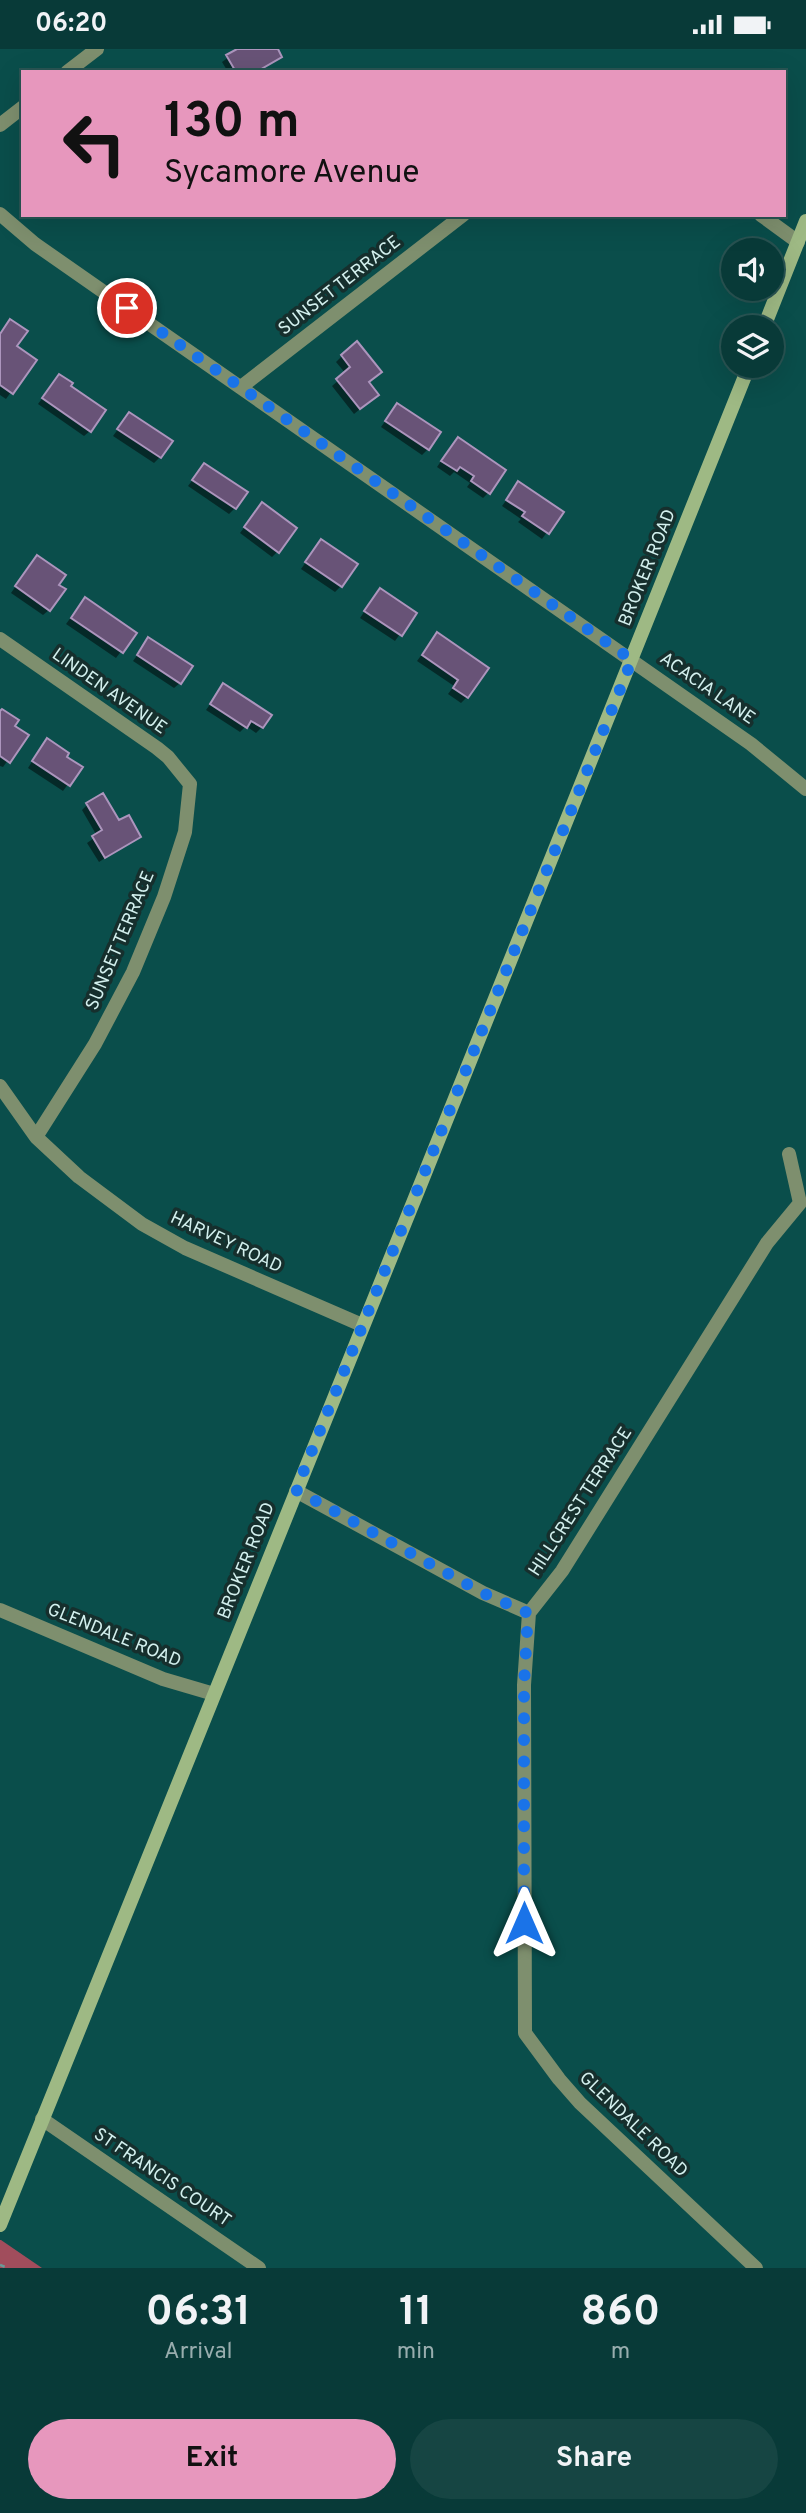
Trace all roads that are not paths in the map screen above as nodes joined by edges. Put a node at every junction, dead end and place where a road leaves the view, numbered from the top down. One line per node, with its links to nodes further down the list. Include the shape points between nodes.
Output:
1 (97, 49): 2 (street)
2 (70, 70)
3 (21, 109): 4 (street)
4 (0, 125)
5 (0, 215): 12 (street, ACACIA LANE)
6 (460, 217): 12 (street, SUNSET TERRACE)
7 (764, 217): 9 (street)
8 (806, 221): 9 (street)
9 (798, 242): 10 (street)
10 (769, 315)
11 (744, 378): 14 (street, BROKER ROAD)
12 (241, 387): 14 (street, ACACIA LANE)
13 (0, 639): 15 (street, LINDEN AVENUE, via 157,748)
14 (632, 660): 16 (street, ACACIA LANE); 21 (street, BROKER ROAD)
15 (190, 784): 18 (street, SUNSET TERRACE, via 186,832 133,972 95,1045)
16 (806, 789)
17 (0, 1086): 18 (street, HARVEY ROAD)
18 (36, 1137): 21 (street, HARVEY ROAD, via 113,1204 185,1248)
19 (789, 1154): 20 (street)
20 (803, 1203): 24 (street, HILLCREST TERRACE, via 767,1243 562,1571)
21 (362, 1325): 22 (street, BROKER ROAD)
22 (296, 1490): 24 (street); 25 (street, BROKER ROAD)
23 (0, 1610): 25 (street, GLENDALE ROAD, via 163,1679)
24 (528, 1613): 29 (street, GLENDALE ROAD, via 525,2033 580,2103)
25 (214, 1694): 26 (street, BROKER ROAD)
26 (42, 2119): 27 (street, BROKER ROAD); 28 (street, ST FRANCIS COURT)
27 (0, 2225)
28 (259, 2268)
29 (756, 2268)

